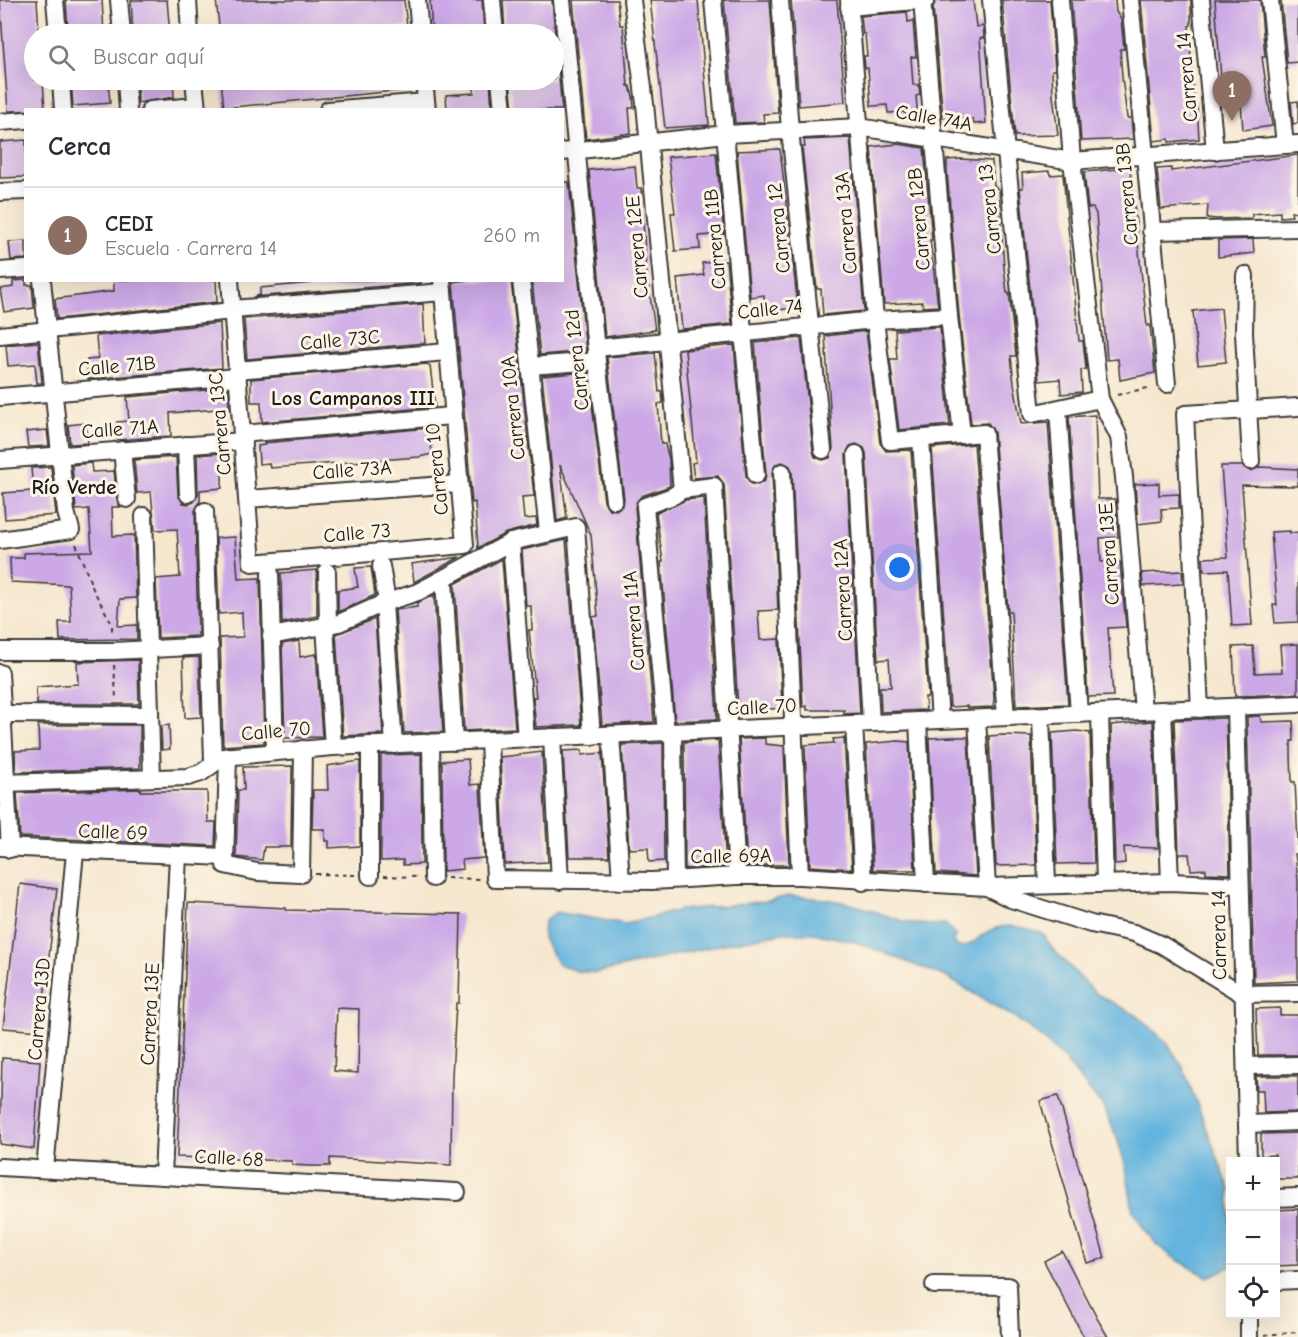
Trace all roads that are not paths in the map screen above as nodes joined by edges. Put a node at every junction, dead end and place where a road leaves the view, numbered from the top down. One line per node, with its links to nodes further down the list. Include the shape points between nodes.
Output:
1 (55, 0): 17 (street)
2 (119, 0): 18 (street)
3 (188, 0): 19 (street)
4 (417, 0): 20 (street)
5 (492, 0): 21 (street)
6 (562, 0): 22 (street, Carrera 12d)
7 (632, 0): 41 (street, Carrera 12E)
8 (713, 0): 39 (street, Carrera 11B)
9 (780, 0): 38 (street, Carrera 12)
10 (923, 0): 16 (street); 40 (street, Carrera 12B)
11 (991, 0): 44 (street, Carrera 13)
12 (1060, 0): 47 (street)
13 (1130, 0): 46 (street, Carrera 13B)
14 (1201, 0): 45 (street, Carrera 14)
15 (1270, 0): 42 (street)
16 (849, 4): 37 (street, Carrera 13A)
17 (57, 24)
18 (121, 24)
19 (189, 24)
20 (419, 24)
21 (494, 24)
22 (563, 24)
23 (564, 43): 43 (street, Carrera 12d)
24 (62, 90): 30 (street)
25 (127, 90): 31 (street)
26 (195, 90): 32 (street)
27 (425, 90): 29 (street)
28 (501, 90): 34 (street)
29 (427, 106): 33 (street)
30 (63, 108)
31 (128, 108)
32 (196, 108)
33 (378, 108)
34 (503, 108)
35 (24, 120): 36 (street)
36 (0, 122)
37 (860, 127): 38 (street, Calle 74A); 40 (street, Calle 74A); 61 (street, Carrera 13A)
38 (790, 130): 39 (street, Calle 74A); 62 (street, Carrera 12)
39 (726, 134): 41 (street, Calle 74A); 64 (street, Carrera 11B)
40 (934, 138): 44 (street, Calle 74A); 60 (street, Carrera 12B)
41 (648, 141): 43 (street, Calle 74A); 66 (street, Carrera 12E)
42 (1292, 145): 45 (street, Calle 74A)
43 (569, 151): 68 (street, Carrera 12d)
44 (1005, 151): 47 (street, Calle 74A); 76 (street, Carrera 13, via 1032,414)
45 (1215, 151): 46 (street, Calle 74A)
46 (1144, 157): 47 (street, Calle 74A); 51 (street, Carrera 13B)
47 (1072, 161): 74 (street)
48 (24, 190): 49 (street)
49 (0, 192)
50 (1298, 228): 51 (street)
51 (1151, 231): 71 (street, Carrera 13B)
52 (24, 269): 53 (street)
53 (0, 271)
54 (1245, 274): 77 (street)
55 (42, 282): 63 (street)
56 (230, 282): 59 (street, Carrera 13C)
57 (520, 282): 69 (street, Carrera 10A)
58 (442, 286): 59 (street); 67 (street, Carrera 10)
59 (232, 310): 63 (street); 70 (street, Carrera 13C)
60 (949, 316): 61 (street, Calle 74); 79 (street, Carrera 12B)
61 (875, 320): 62 (street, Calle 74); 81 (street, Carrera 13A, via 890,441)
62 (810, 326): 64 (street, Calle 74); 84 (street, Carrera 12)
63 (47, 330): 65 (street); 72 (street)
64 (744, 333): 66 (street, Calle 74); 90 (street, Carrera 11B)
65 (0, 335)
66 (667, 340): 68 (street, Calle 74); 92 (street, Carrera 12E)
67 (447, 352): 70 (street, Calle 73C); 78 (street, Carrera 10)
68 (597, 354): 69 (street, Calle 74); 96 (street, Carrera 12d)
69 (530, 366): 99 (street, Carrera 10A)
70 (237, 374): 72 (street, Calle 71B); 80 (street, Carrera 13C)
71 (1167, 384)
72 (53, 392): 73 (street, Calle 71B); 86 (street)
73 (0, 397)
74 (1100, 399): 76 (street); 119 (street, Carrera 13E, via 1119,437)
75 (1298, 407): 77 (street)
76 (1058, 409): 122 (street)
77 (1249, 410): 88 (street); 117 (street, via 1185,414)
78 (452, 416): 80 (street, Calle 71A); 91 (street, Carrera 10)
79 (962, 435): 81 (street); 125 (street, via 984,433)
80 (242, 437): 82 (street, Calle 71A); 95 (street, Carrera 13C)
81 (921, 439): 127 (street)
82 (186, 445): 83 (street, Calle 71A); 93 (street)
83 (122, 450): 86 (street, Calle 71A); 94 (street)
84 (823, 450)
85 (856, 454): 129 (street, Carrera 12A)
86 (60, 455): 87 (street, Calle 71A); 100 (street, via 71,530)
87 (0, 460)
88 (1251, 461)
89 (782, 472): 130 (street)
90 (756, 475)
91 (459, 484): 95 (street, Calle 73A); 102 (street, Carrera 10)
92 (682, 490): 131 (street, via 714,486); 132 (street, Carrera 11A, via 645,506)
93 (188, 494)
94 (127, 499)
95 (247, 499): 103 (street, Carrera 13C)
96 (614, 500)
97 (206, 511): 111 (street)
98 (144, 516): 112 (street)
99 (548, 532): 101 (street); 134 (street, via 576,527)
100 (0, 540)
101 (511, 542): 107 (street); 136 (street)
102 (465, 545): 103 (street, Calle 73)
103 (252, 563)
104 (381, 566): 108 (street)
105 (327, 572): 109 (street)
106 (270, 573): 110 (street)
107 (444, 580): 108 (street); 138 (street)
108 (386, 602): 109 (street); 141 (street)
109 (326, 626): 110 (street); 142 (street)
110 (271, 636): 144 (street)
111 (210, 646): 112 (street); 145 (street)
112 (149, 650): 113 (street); 123 (street)
113 (0, 651)
114 (0, 673): 121 (street)
115 (1298, 704): 116 (street, Calle 70)
116 (1236, 708): 117 (street, Calle 70); 164 (street, Carrera 14)
117 (1200, 709): 118 (street, Calle 70)
118 (1163, 710): 119 (street, Calle 70); 160 (street)
119 (1143, 711): 120 (street, Calle 70)
120 (1101, 713): 122 (street, Calle 70); 161 (street)
121 (2, 714): 123 (street); 147 (street)
122 (1079, 714): 124 (street, Calle 70)
123 (150, 715): 146 (street)
124 (1041, 716): 125 (street, Calle 70); 163 (street)
125 (1006, 717): 126 (street, Calle 70)
126 (977, 719): 127 (street, Calle 70); 165 (street)
127 (940, 720): 128 (street, Calle 70)
128 (918, 721): 129 (street, Calle 70); 162 (street)
129 (863, 724): 130 (street, Calle 70); 159 (street, Carrera 12A)
130 (795, 727): 131 (street, Calle 70); 154 (street)
131 (730, 730): 132 (street, Calle 70); 153 (street)
132 (669, 733): 133 (street, Calle 70); 156 (street, Carrera 11A)
133 (611, 735): 134 (street, Calle 70); 158 (street)
134 (592, 736): 135 (street, Calle 70)
135 (552, 737): 136 (street, Calle 70); 157 (street)
136 (526, 739): 137 (street, Calle 70)
137 (489, 740): 138 (street, Calle 70); 157 (street, Calle 69A, via 495,879)
138 (454, 742): 139 (street, Calle 70)
139 (431, 743): 141 (street, Calle 70); 155 (street)
140 (370, 745): 141 (street, Calle 70); 142 (street, Calle 70); 152 (street)
141 (394, 745)
142 (333, 747): 143 (street, Calle 70)
143 (303, 749): 144 (street, Calle 70); 151 (street, via 301,874 257,872)
144 (275, 752): 145 (street, Calle 70)
145 (221, 759): 146 (street, via 195,776); 151 (street)
146 (152, 778): 147 (street)
147 (5, 783): 148 (street)
148 (5, 848): 149 (street, Calle 69)
149 (75, 852): 150 (street, Calle 69); 174 (street, Carrera 13D)
150 (178, 855): 151 (street, Calle 69); 175 (street, Carrera 13E)
151 (225, 861)
152 (370, 876)
153 (737, 876): 154 (street, Calle 69A); 156 (street, Calle 69A)
154 (800, 876): 159 (street, Calle 69A)
155 (433, 878)
156 (675, 879): 158 (street, Calle 69A)
157 (560, 881): 158 (street, Calle 69A)
158 (621, 881)
159 (863, 882): 162 (street, Calle 69A)
160 (1170, 882): 161 (street, Calle 69A); 164 (street, Calle 69A)
161 (1104, 883): 163 (street, Calle 69A)
162 (926, 884): 165 (street, Calle 69A)
163 (1047, 885): 165 (street, Calle 69A)
164 (1239, 885): 167 (street, Carrera 14)
165 (987, 887): 167 (street, via 1011,899 1134,933 1162,945)
166 (1298, 993): 167 (street)
167 (1242, 994): 169 (street, Carrera 14)
168 (1298, 1065): 169 (street)
169 (1246, 1066): 171 (street, Carrera 14)
170 (1298, 1122): 171 (street)
171 (1247, 1124): 172 (street, Carrera 14)
172 (1248, 1157)
173 (0, 1167): 174 (street, Calle 68)
174 (45, 1169): 175 (street, Calle 68)
175 (163, 1176): 176 (street, Calle 68)
176 (457, 1192)
177 (1298, 1197): 178 (street)
178 (1280, 1198)
179 (1298, 1280): 180 (street)
180 (1280, 1281)
181 (934, 1285): 184 (street, via 1008,1286)
182 (1249, 1319): 183 (street)
183 (1249, 1336)
184 (1010, 1337)

